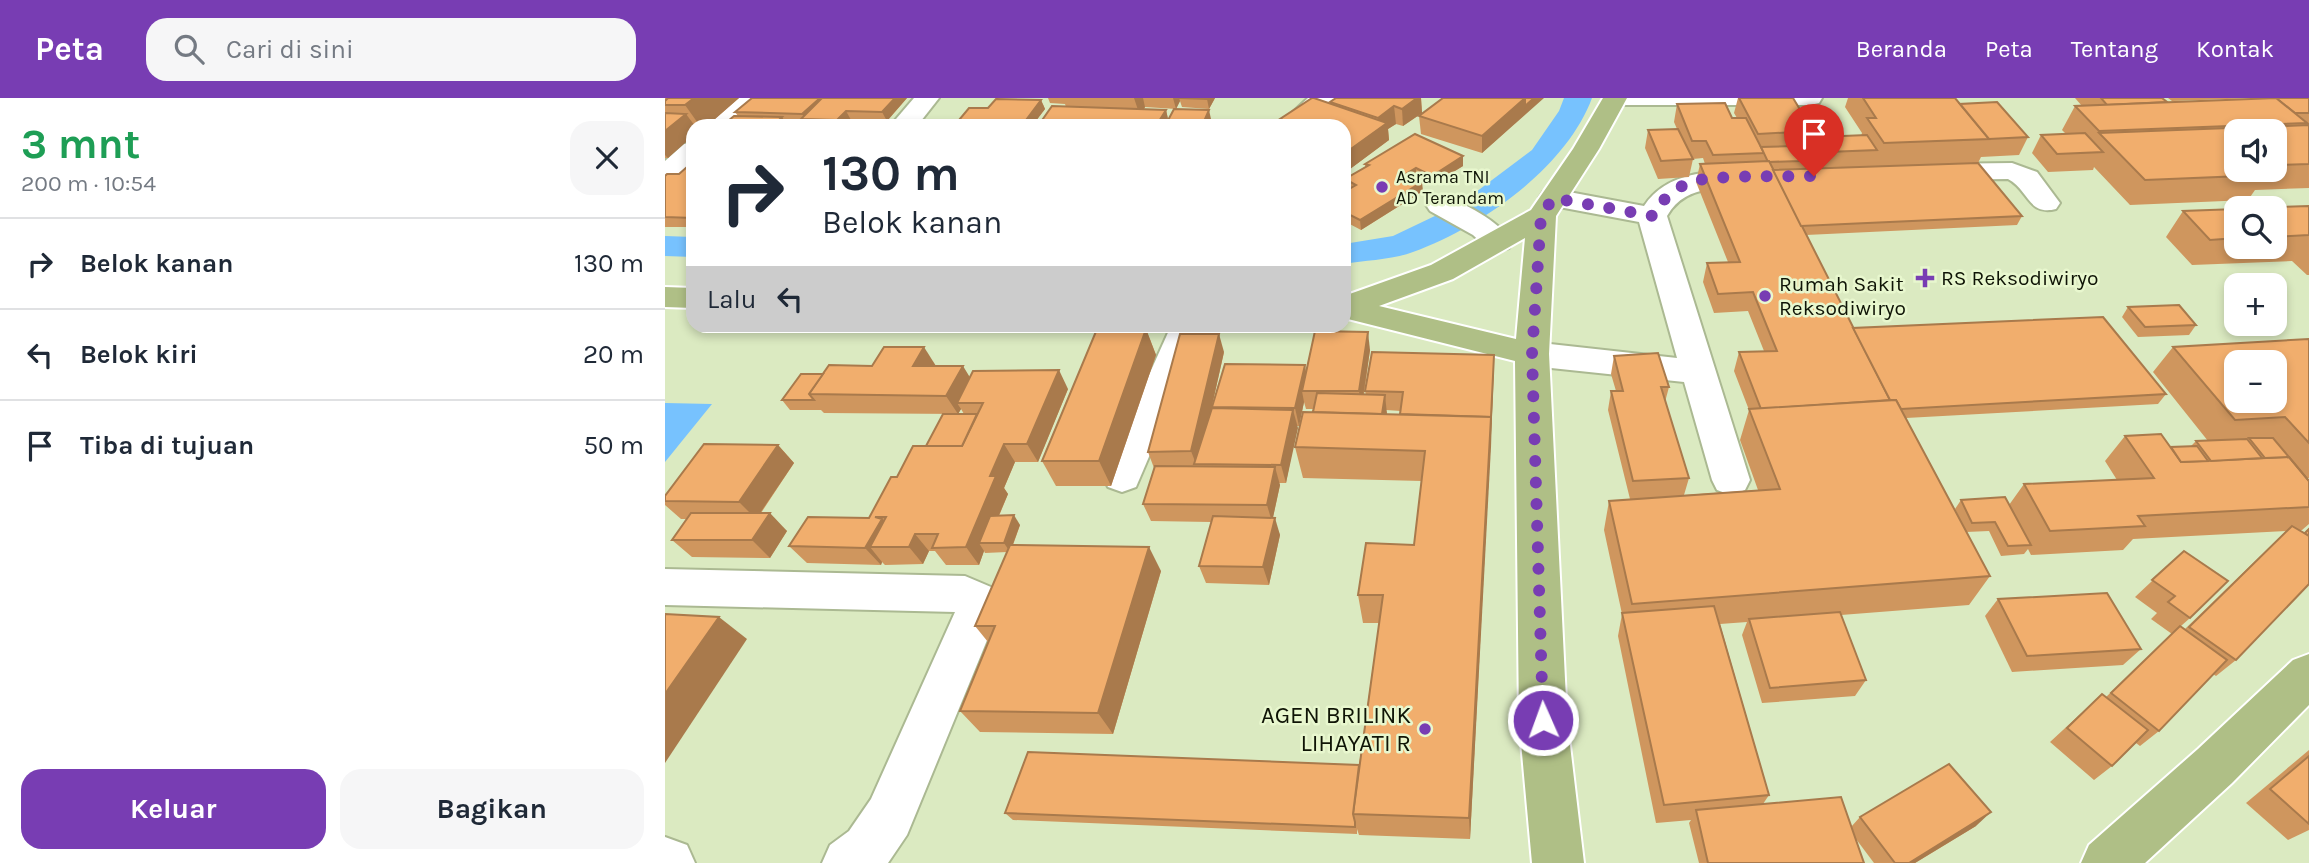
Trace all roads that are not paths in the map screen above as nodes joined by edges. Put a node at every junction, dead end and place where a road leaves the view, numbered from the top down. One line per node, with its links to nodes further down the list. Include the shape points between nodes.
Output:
1 (750, 98): 7 (street)
2 (927, 98): 8 (street)
3 (1323, 98): 9 (street)
4 (1615, 98): 15 (main road)
5 (1626, 98): 6 (street)
6 (1810, 98)
7 (727, 119)
8 (909, 119)
9 (1299, 119)
10 (686, 156): 12 (street)
11 (1907, 173): 14 (street, via 2012,171 2027,178)
12 (665, 176)
13 (1773, 177): 17 (street, via 1688,183 1657,206)
14 (2046, 203)
15 (1547, 207): 17 (street); 18 (main road); 24 (main road)
16 (1447, 208): 18 (street)
17 (1653, 216): 25 (street)
18 (1490, 236): 21 (main road, via 1442,272)
19 (665, 297): 20 (main road)
20 (686, 298)
21 (1351, 305)
22 (1351, 310): 24 (main road)
23 (1185, 333): 26 (street)
24 (1532, 354): 25 (street); 31 (main road, via 1543,720)
25 (1699, 372): 27 (street)
26 (1122, 477)
27 (1731, 480)
28 (668, 592): 30 (street, via 965,594 977,600 977,611 889,817 859,857)
29 (2309, 674): 32 (main road)
30 (848, 863)
31 (1558, 863)
32 (2107, 863)

